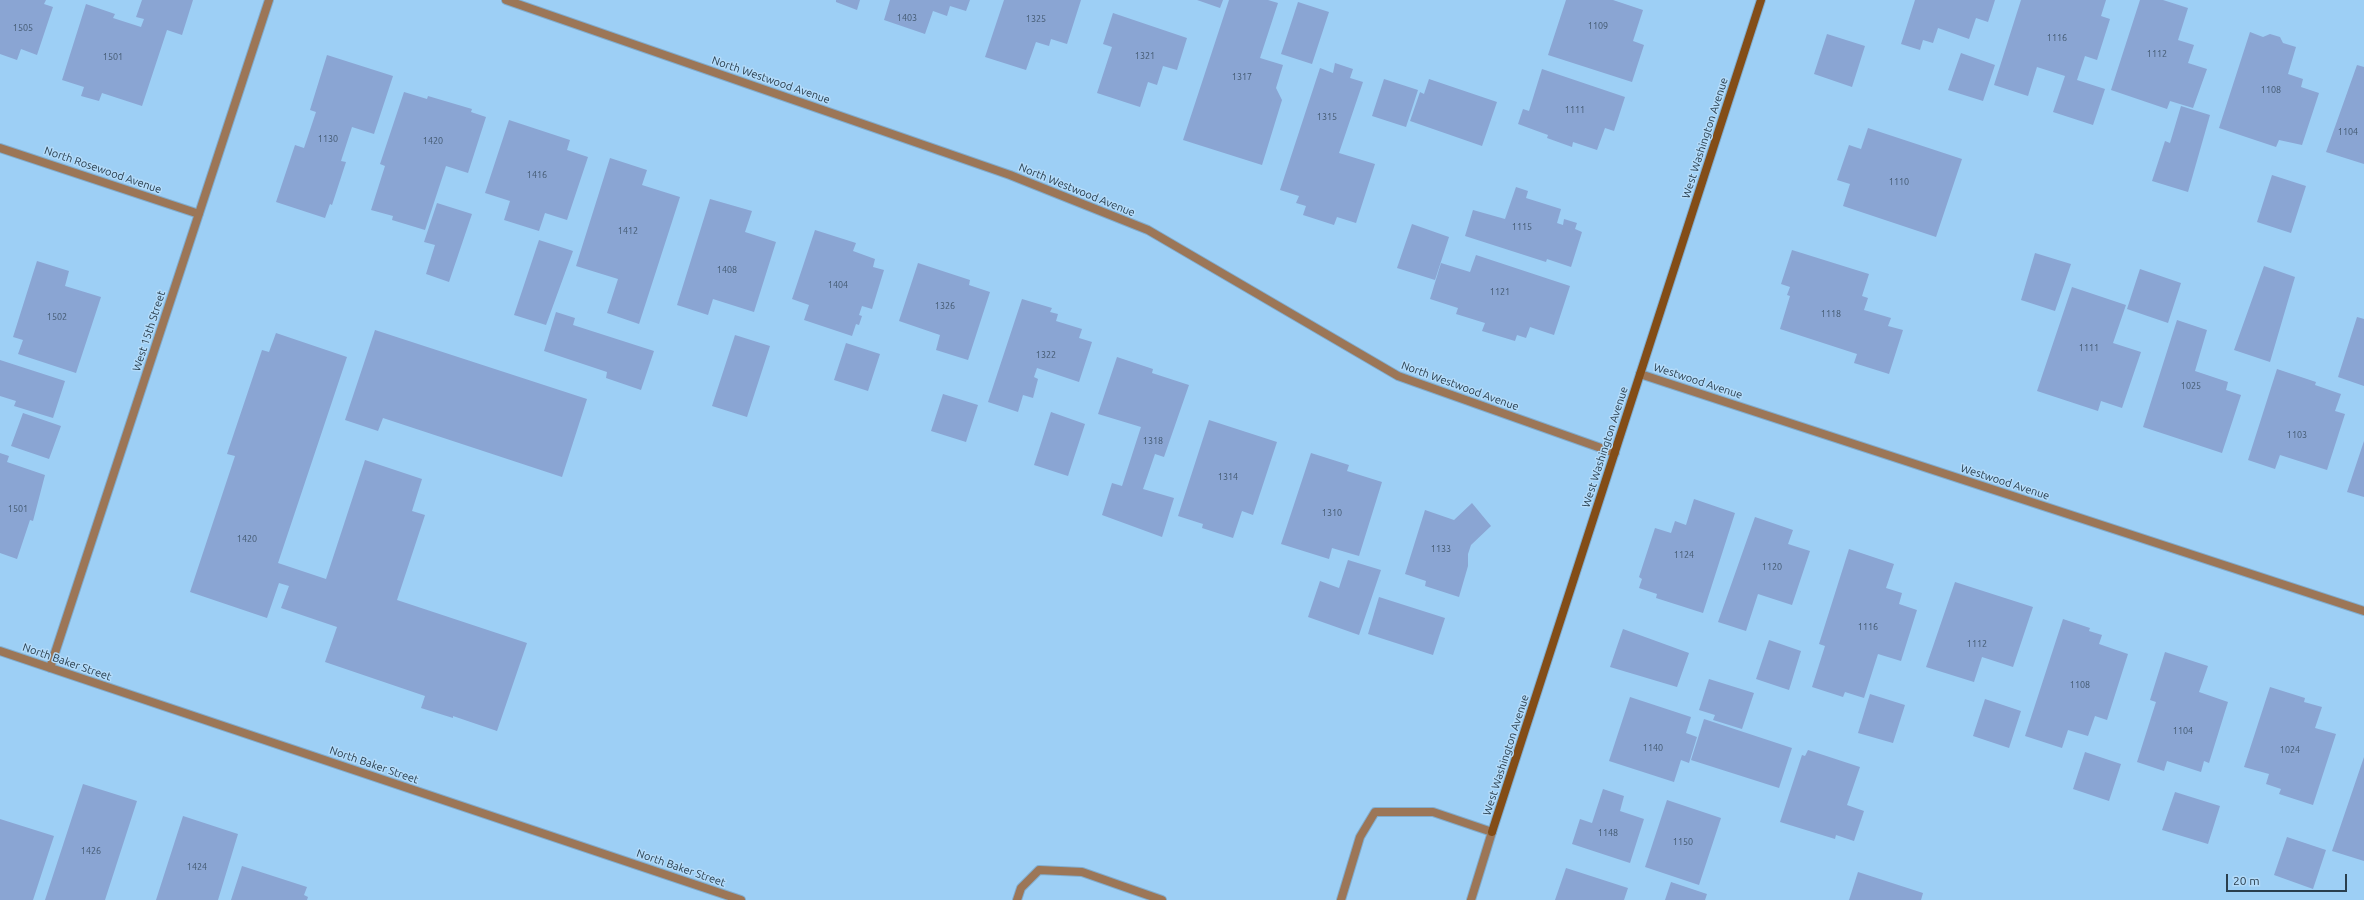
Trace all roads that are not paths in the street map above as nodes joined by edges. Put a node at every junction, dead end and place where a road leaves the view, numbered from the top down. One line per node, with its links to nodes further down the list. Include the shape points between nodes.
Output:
1 (269, 0): 5 (street, West 15th Street)
2 (506, 0): 7 (street, North Westwood Avenue, via 1010,175 1148,230 1398,376)
3 (1761, 0): 6 (street, West Washington Avenue)
4 (0, 148): 5 (street, North Rosewood Avenue)
5 (199, 214): 10 (street, West 15th Street)
6 (1640, 374): 7 (street, West Washington Avenue); 8 (street, Westwood Avenue)
7 (1615, 453): 11 (street, West Washington Avenue)
8 (2364, 611)
9 (0, 651): 10 (street, North Baker Street)
10 (50, 668): 12 (street, North Baker Street)
11 (1492, 832): 15 (street, via 1433,812 1375,812 1360,837); 16 (street, West Washington Avenue)
12 (741, 900)
13 (1017, 900): 14 (street, via 1021,888 1038,870 1082,872)
14 (1162, 900)
15 (1341, 900)
16 (1471, 900)

